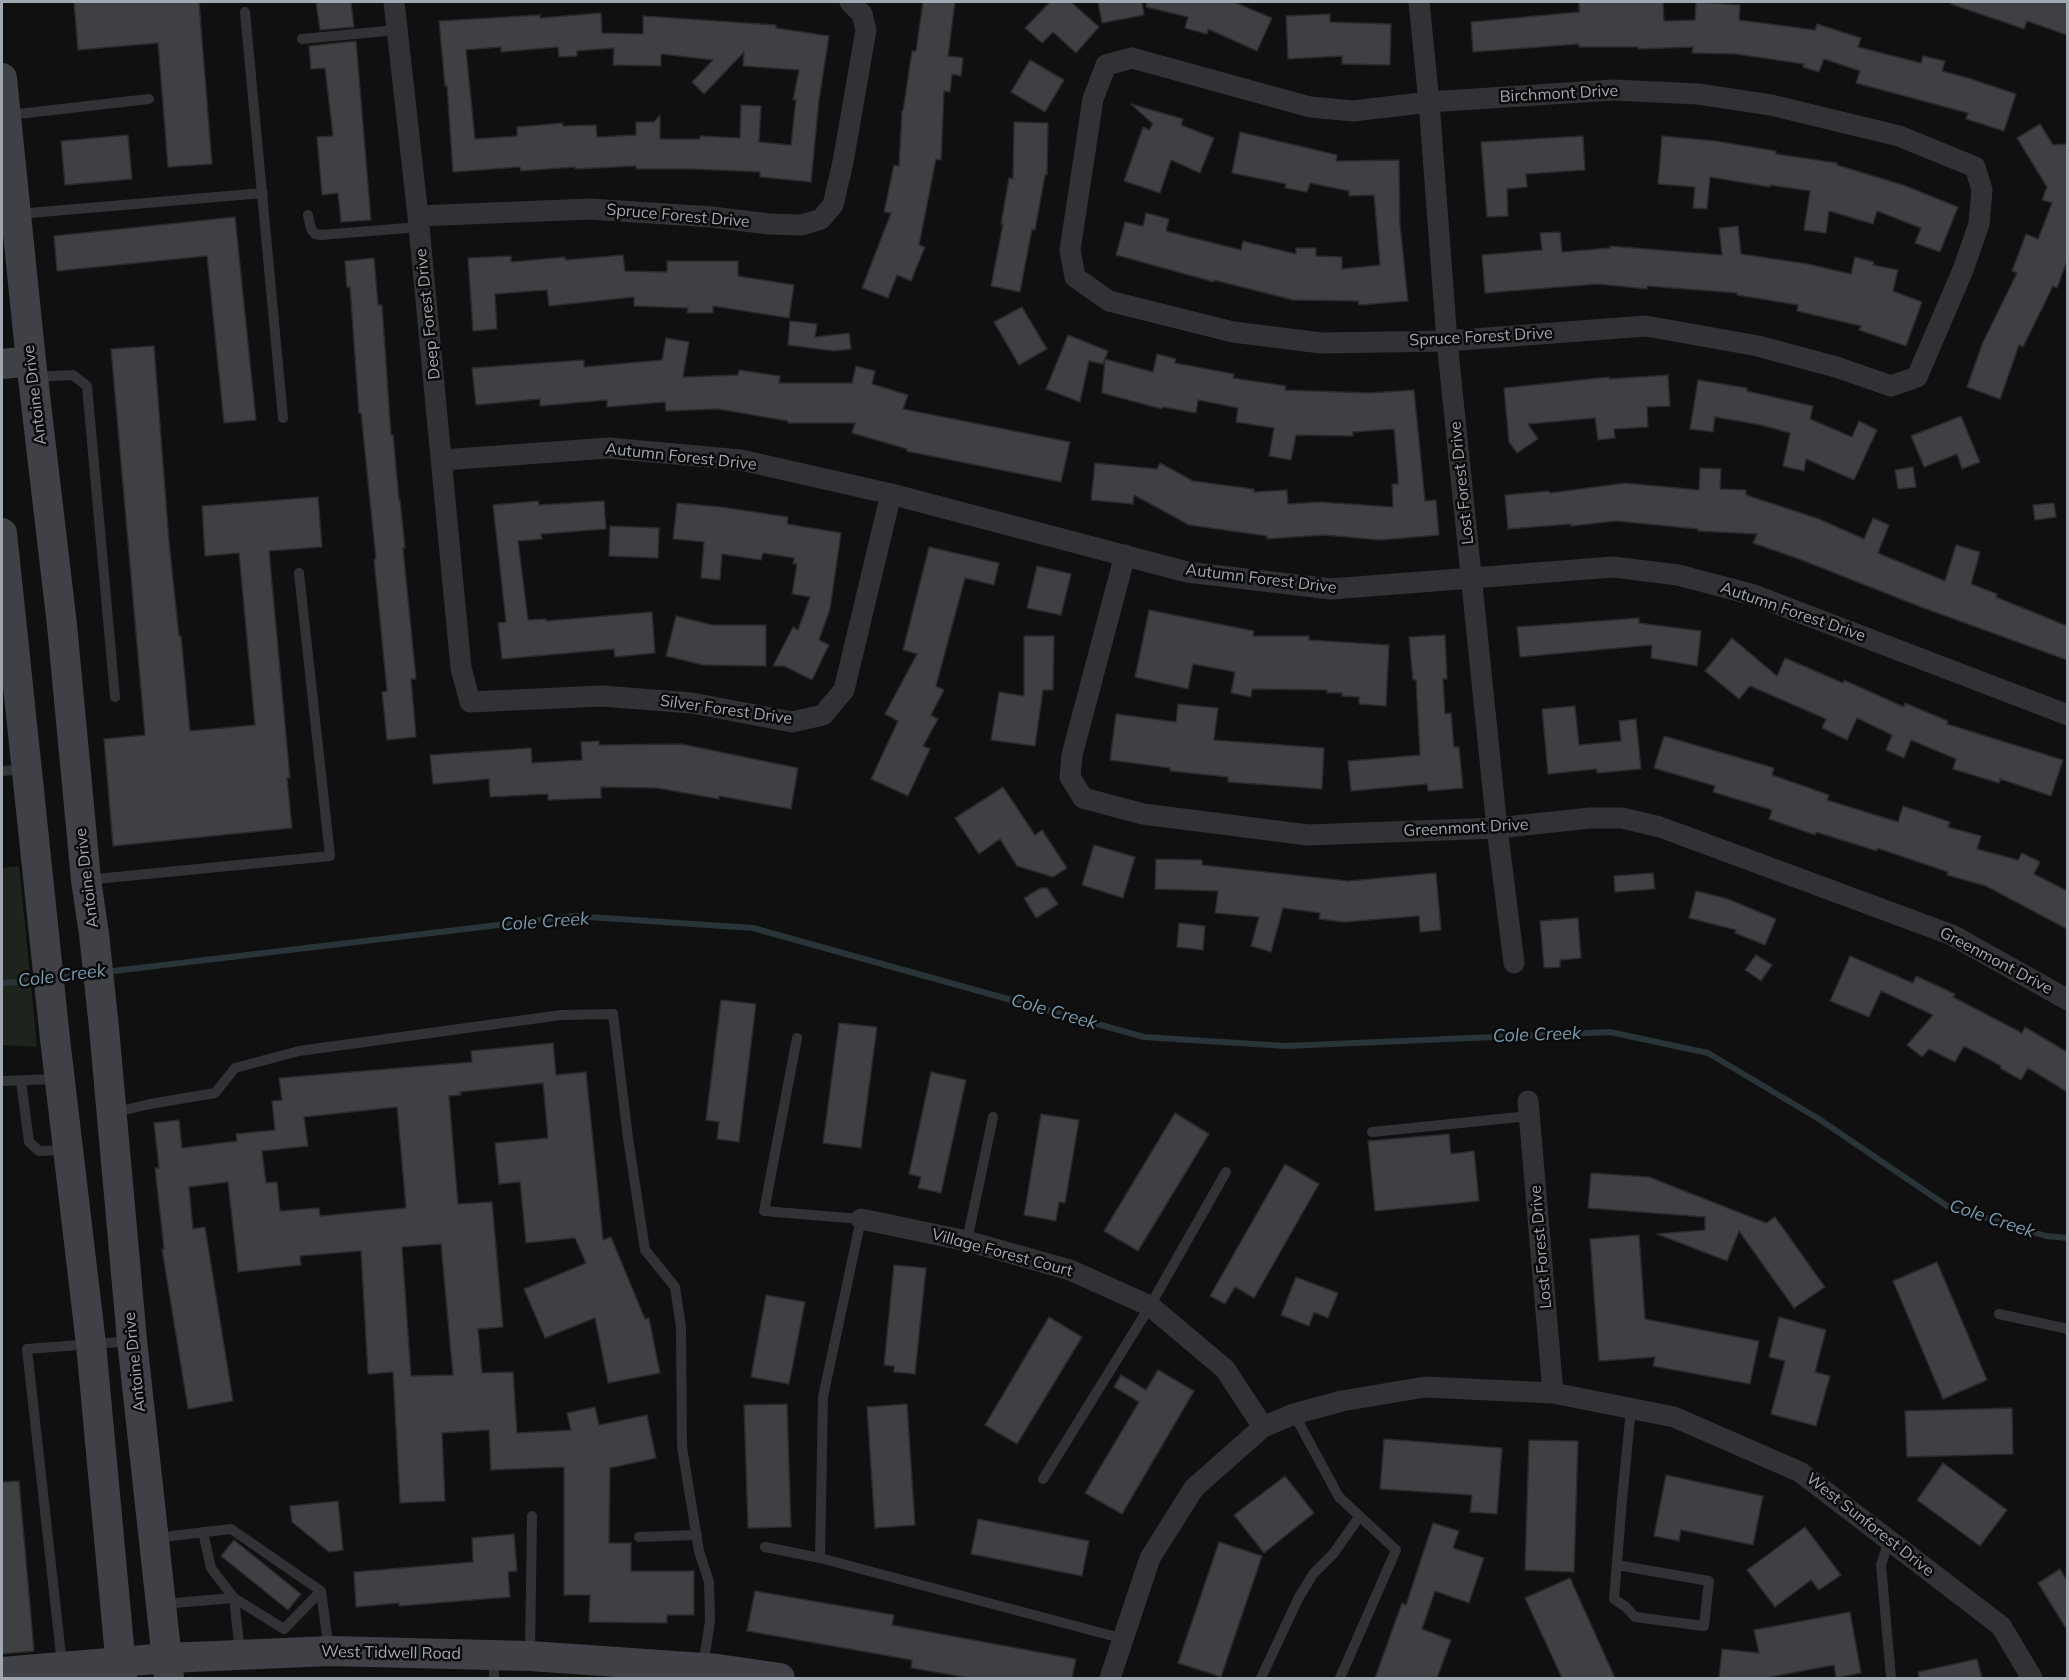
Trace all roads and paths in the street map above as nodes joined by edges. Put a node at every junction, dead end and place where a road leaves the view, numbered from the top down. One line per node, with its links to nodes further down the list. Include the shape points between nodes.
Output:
1 (394, 2): 5 (street, Deep Forest Drive)
2 (850, 2): 15 (street, Spruce Forest Drive, via 862,14 866,30 833,205 821,219 802,225 768,224 590,209)
3 (1419, 2): 9 (street, Lost Forest Drive)
4 (245, 12): 12 (lane)
5 (398, 30): 6 (lane); 15 (street, Deep Forest Drive)
6 (302, 39)
7 (2, 78): 10 (main road, Antoine Drive)
8 (149, 99): 10 (lane)
9 (1429, 102): 11 (street, Birchmont Drive, via 1353,111 1310,107 1132,58 1106,65 1093,99); 16 (street, Birchmont Drive, via 1613,90 1698,94 1771,105 1899,136 1975,167 1982,190 1979,224); 17 (street, Lost Forest Drive)
10 (5, 115): 13 (main road, Antoine Drive)
11 (1082, 170): 17 (street, Spruce Forest Drive, via 1070,250 1075,277 1109,301 1233,332 1321,343)
12 (262, 193): 13 (lane); 19 (lane)
13 (16, 214): 18 (main road, Antoine Drive)
14 (308, 215): 15 (lane, via 311,229 321,235)
15 (419, 222): 20 (street, Deep Forest Drive)
16 (1949, 302): 17 (street, Spruce Forest Drive, via 1917,377 1891,387 1758,346 1646,326)
17 (1447, 341): 25 (street, Lost Forest Drive)
18 (22, 367): 26 (main road, Antoine Drive); 29 (lane, via 73,375 87,386)
19 (283, 418)
20 (442, 460): 21 (street, Autumn Forest Drive, via 609,448 741,460); 27 (street, Deep Forest Drive)
21 (891, 494): 23 (street, Autumn Forest Drive); 27 (street, Silver Forest Drive, via 844,690 823,715 792,722 692,703 602,696 470,702 461,668)
22 (2, 541): 28 (main road)
23 (1125, 555): 25 (street, Autumn Forest Drive, via 1187,572 1331,589); 32 (street, Greenmont Drive, via 1072,755 1070,777 1083,798 1143,814 1308,835)
24 (299, 573): 33 (lane, via 330,856)
25 (1472, 579): 30 (street, Autumn Forest Drive, via 1613,567 1677,575 1754,595); 32 (street, Lost Forest Drive)
26 (62, 625): 28 (main road); 33 (main road, Antoine Drive)
27 (457, 627)
28 (11, 629): 31 (main road)
29 (115, 697)
30 (2067, 715)
31 (14, 770): 37 (main road, via 43,926)
32 (1497, 828): 34 (street, Lost Forest Drive); 35 (street, Greenmont Drive, via 1590,818 1622,818 1660,827 1952,935)
33 (86, 880): 41 (main road, Antoine Drive)
34 (1514, 963)
35 (2067, 1000)
36 (797, 1038): 46 (lane, via 764,1210)
37 (60, 1078): 39 (lane); 44 (main road)
38 (2, 1081): 39 (lane)
39 (21, 1081): 44 (lane, via 28,1142 39,1150)
40 (1529, 1109): 43 (lane); 53 (street, Lost Forest Drive)
41 (111, 1113): 51 (main road, Antoine Drive); 61 (lane, via 215,1093 235,1068 299,1051 561,1015 613,1014 645,1250 675,1287 681,1327 682,1447)
42 (993, 1117): 47 (lane)
43 (1372, 1132)
44 (68, 1150): 52 (main road)
45 (1227, 1172): 48 (lane)
46 (861, 1219): 47 (street, Village Forest Court); 66 (lane, via 823,1397)
47 (967, 1241): 48 (street, Village Forest Court, via 1070,1270)
48 (1150, 1306): 56 (street, Village Forest Court, via 1225,1369); 57 (lane)
49 (1999, 1314): 50 (lane)
50 (2067, 1329)
51 (132, 1341): 52 (lane); 63 (main road, Antoine Drive)
52 (91, 1344): 76 (lane, via 27,1349); 80 (main road)
53 (1553, 1393): 54 (street, West Sunforest Drive); 55 (street, West Sunforest Drive, via 1425,1387 1342,1401)
54 (1631, 1409): 64 (street, West Sunforest Drive, via 1674,1417 1800,1472); 67 (lane)
55 (1294, 1414): 56 (street, West Sunforest Drive); 59 (lane, via 1339,1497)
56 (1263, 1427): 71 (street, West Sunforest Drive, via 1194,1488 1150,1558)
57 (1043, 1479)
58 (532, 1516): 75 (lane)
59 (1359, 1516): 84 (lane, via 1333,1554 1313,1574); 85 (lane, via 1396,1550)
60 (203, 1532): 63 (lane); 68 (lane, via 231,1529); 69 (lane, via 211,1568)
61 (697, 1535): 62 (lane); 79 (lane, via 709,1582 710,1621)
62 (639, 1537)
63 (154, 1538): 70 (main road, Antoine Drive)
64 (1889, 1540): 86 (lane, via 1881,1565); 87 (street, West Sunforest Drive, via 2001,1626)
65 (765, 1547): 66 (lane)
66 (820, 1558): 71 (lane)
67 (1617, 1565): 67 (lane, via 1614,1599 1635,1617 1704,1626 1709,1581)
68 (321, 1591): 72 (lane); 73 (lane)
69 (234, 1598): 70 (lane); 72 (lane); 74 (lane)
70 (162, 1604): 78 (main road, Antoine Drive)
71 (1124, 1639): 83 (street, West Sunforest Drive)
72 (286, 1640): 73 (main road, West Tidwell Road); 74 (main road, West Tidwell Road)
73 (330, 1651): 77 (main road, West Tidwell Road)
74 (240, 1653): 78 (main road, West Tidwell Road)
75 (530, 1656): 77 (main road, West Tidwell Road); 79 (main road, West Tidwell Road)
76 (62, 1667): 80 (main road, West Tidwell Road); 81 (main road, West Tidwell Road)
77 (494, 1667)
78 (169, 1668): 80 (main road, West Tidwell Road)
79 (703, 1668): 82 (main road, West Tidwell Road)
80 (122, 1670)
81 (2, 1672)
82 (780, 1678)
83 (1110, 1678)
84 (1260, 1678)
85 (1340, 1678)
86 (1891, 1678)
87 (2032, 1678)

